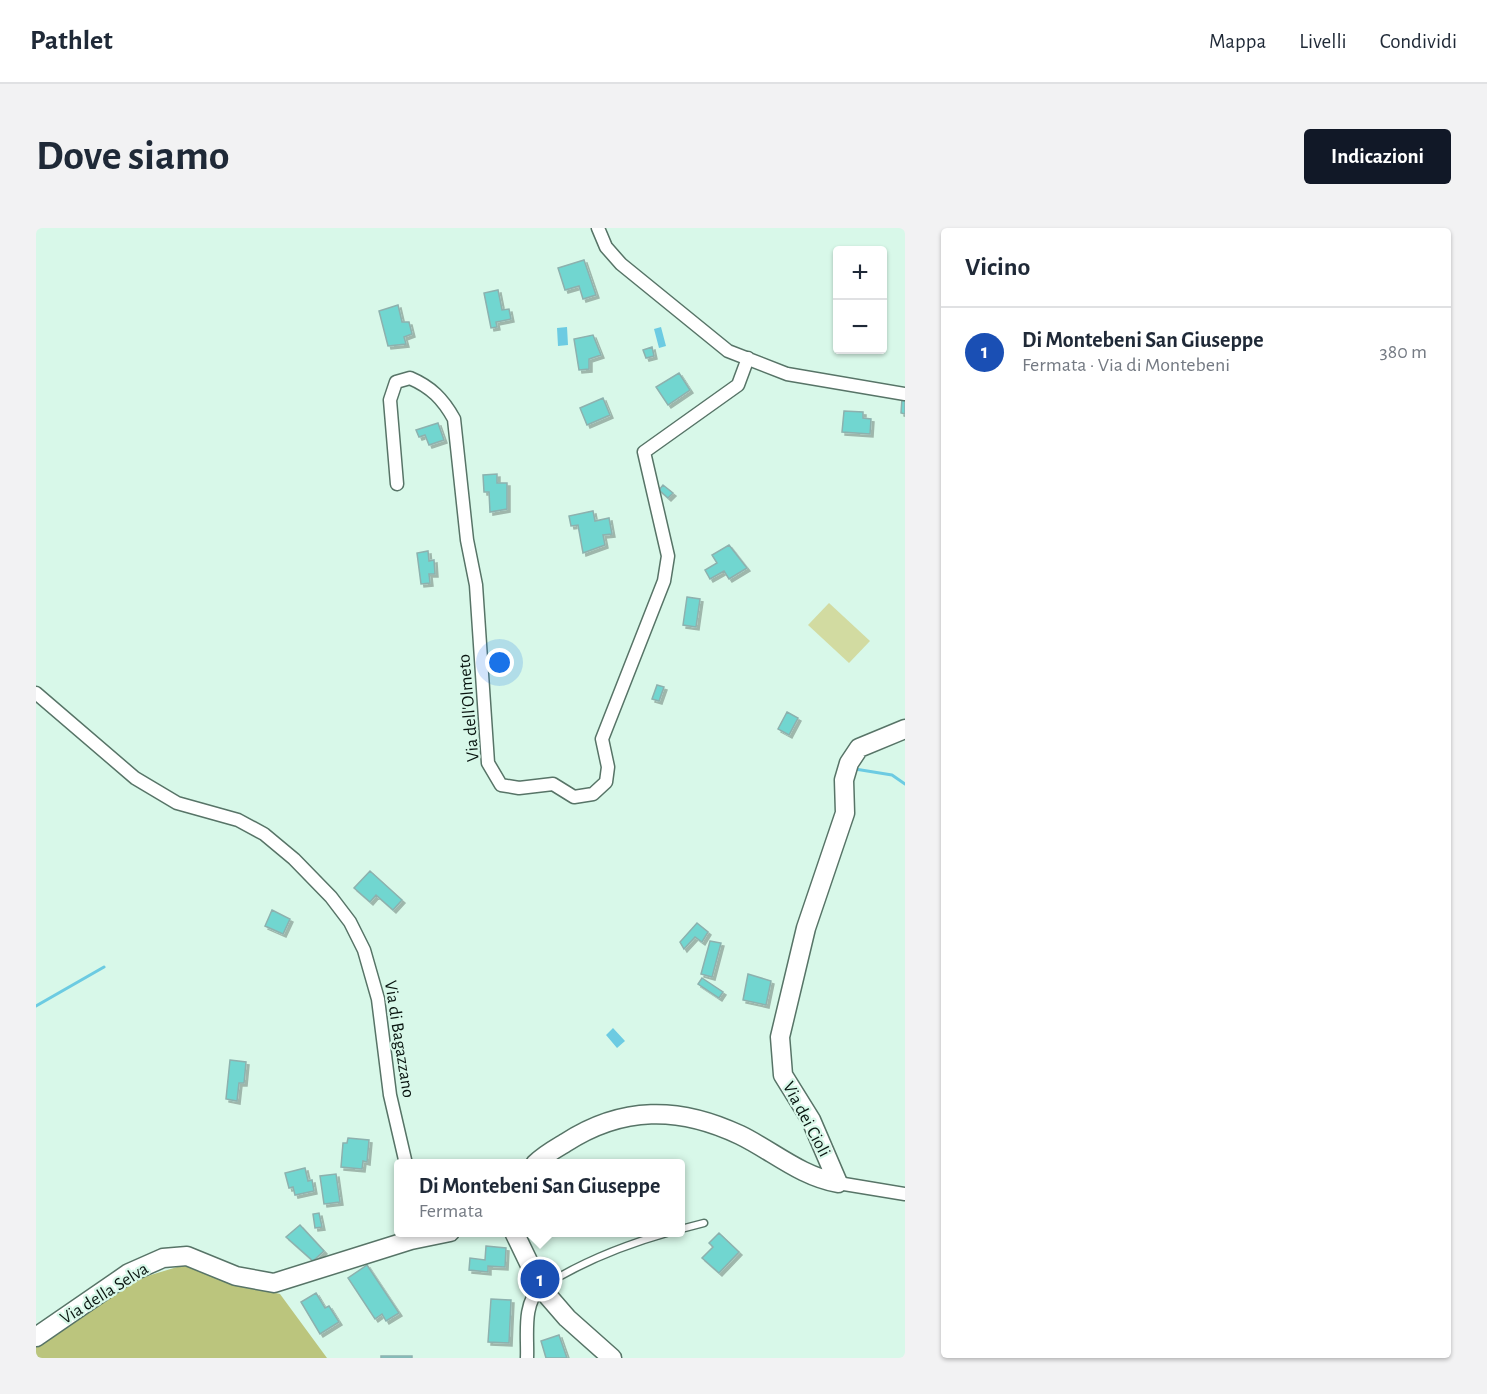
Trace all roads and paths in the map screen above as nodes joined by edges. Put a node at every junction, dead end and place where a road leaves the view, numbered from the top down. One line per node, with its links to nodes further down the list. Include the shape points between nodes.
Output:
1 (598, 228): 2 (street, via 606,247 621,264 718,344)
2 (748, 358): 3 (street, via 787,374); 4 (street, Via dell'Olmeto, via 738,385 644,452 668,556 664,581 602,738 608,767 606,782 593,794 574,797 554,784 519,788 501,785 488,763 476,585 467,540 454,419 427,385 410,378 396,382 390,400)
3 (905, 394)
4 (397, 484)
5 (36, 693): 7 (street, Via di Bagazzano, via 135,778 177,802 238,820 264,834 331,897 364,950 378,999 390,1095)
6 (905, 729): 9 (street, Via dei Cioli, via 859,748 849,763 844,780 845,813 806,928 780,1037 783,1075 811,1120)
7 (405, 1159)
8 (543, 1159): 9 (street, Via dei Cioli, via 595,1126 640,1113 690,1116 740,1136 794,1168)
9 (838, 1183): 10 (street)
10 (905, 1194)
11 (704, 1223): 12 (lane)
12 (685, 1228)
13 (424, 1237): 17 (street, Via della Selva, via 274,1283 236,1276 187,1256 163,1258 129,1274)
14 (515, 1237): 16 (street)
15 (654, 1237): 16 (lane, via 577,1265)
16 (541, 1288): 18 (street, via 531,1298); 19 (street, via 567,1318)
17 (36, 1337)
18 (527, 1358)
19 (612, 1358)

